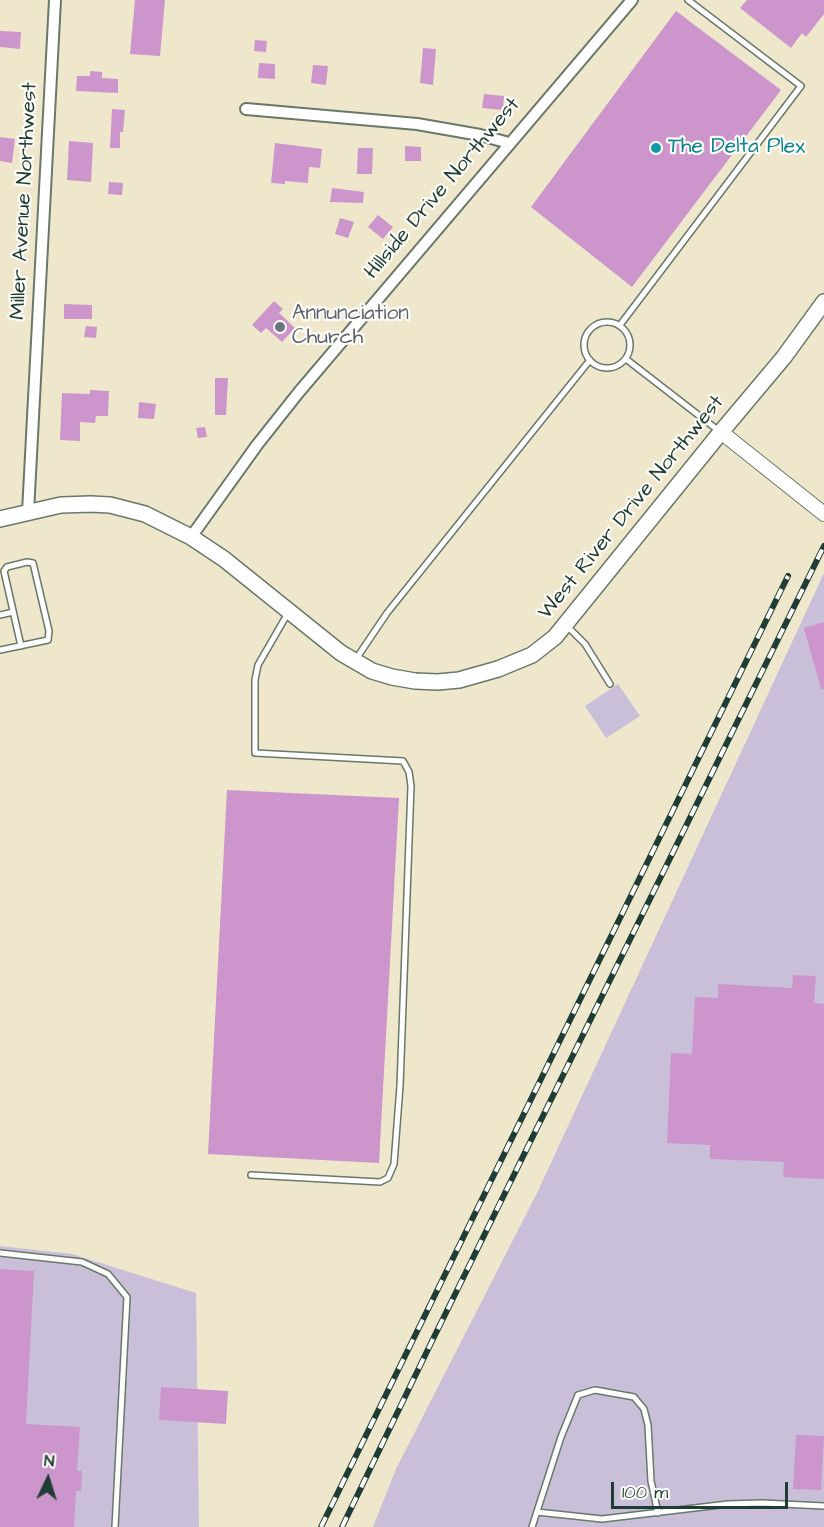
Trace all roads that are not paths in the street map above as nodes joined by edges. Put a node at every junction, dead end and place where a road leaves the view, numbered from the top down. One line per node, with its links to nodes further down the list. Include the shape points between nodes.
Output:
1 (55, 0): 11 (street, Miller Avenue Northwest)
2 (632, 0): 5 (street, Hillside Drive Northwest)
3 (688, 0): 7 (lane, via 801,86)
4 (246, 109): 5 (street, via 417,124)
5 (509, 143): 14 (street, Hillside Drive Northwest, via 299,392)
6 (824, 302): 10 (main road, West River Drive Northwest)
7 (620, 325): 8 (lane, via 630,340); 9 (lane, via 601,322 590,329 584,341)
8 (626, 359): 9 (lane, via 609,368); 10 (lane)
9 (590, 360): 21 (lane, via 387,613)
10 (721, 432): 12 (street); 18 (main road, West River Drive Northwest)
11 (28, 512): 13 (main road); 14 (main road, via 61,505 110,506 145,514)
12 (824, 514)
13 (0, 519)
14 (191, 537): 16 (main road, West River Drive Northwest)
15 (13, 612): 17 (lane); 19 (lane); 19 (lane, via 4,571 7,567 33,563 48,640)
16 (289, 612): 21 (main road, West River Drive Northwest); 23 (lane, via 258,665 255,753 403,761 409,772 400,1086 394,1164 388,1178 380,1182)
17 (0, 615)
18 (566, 625): 21 (main road, West River Drive Northwest, via 532,655 459,680 392,677); 22 (lane, via 585,644)
19 (21, 646): 20 (lane)
20 (0, 650)
21 (355, 661)
22 (610, 684)
23 (251, 1175)
24 (0, 1253): 28 (lane, via 82,1262 108,1274 127,1297)
25 (824, 1506): 27 (lane, via 728,1504)
26 (537, 1512): 27 (lane, via 602,1519); 27 (lane, via 578,1395 595,1390 634,1397 644,1409); 29 (lane)
27 (658, 1513)
28 (115, 1527)
29 (532, 1527)

